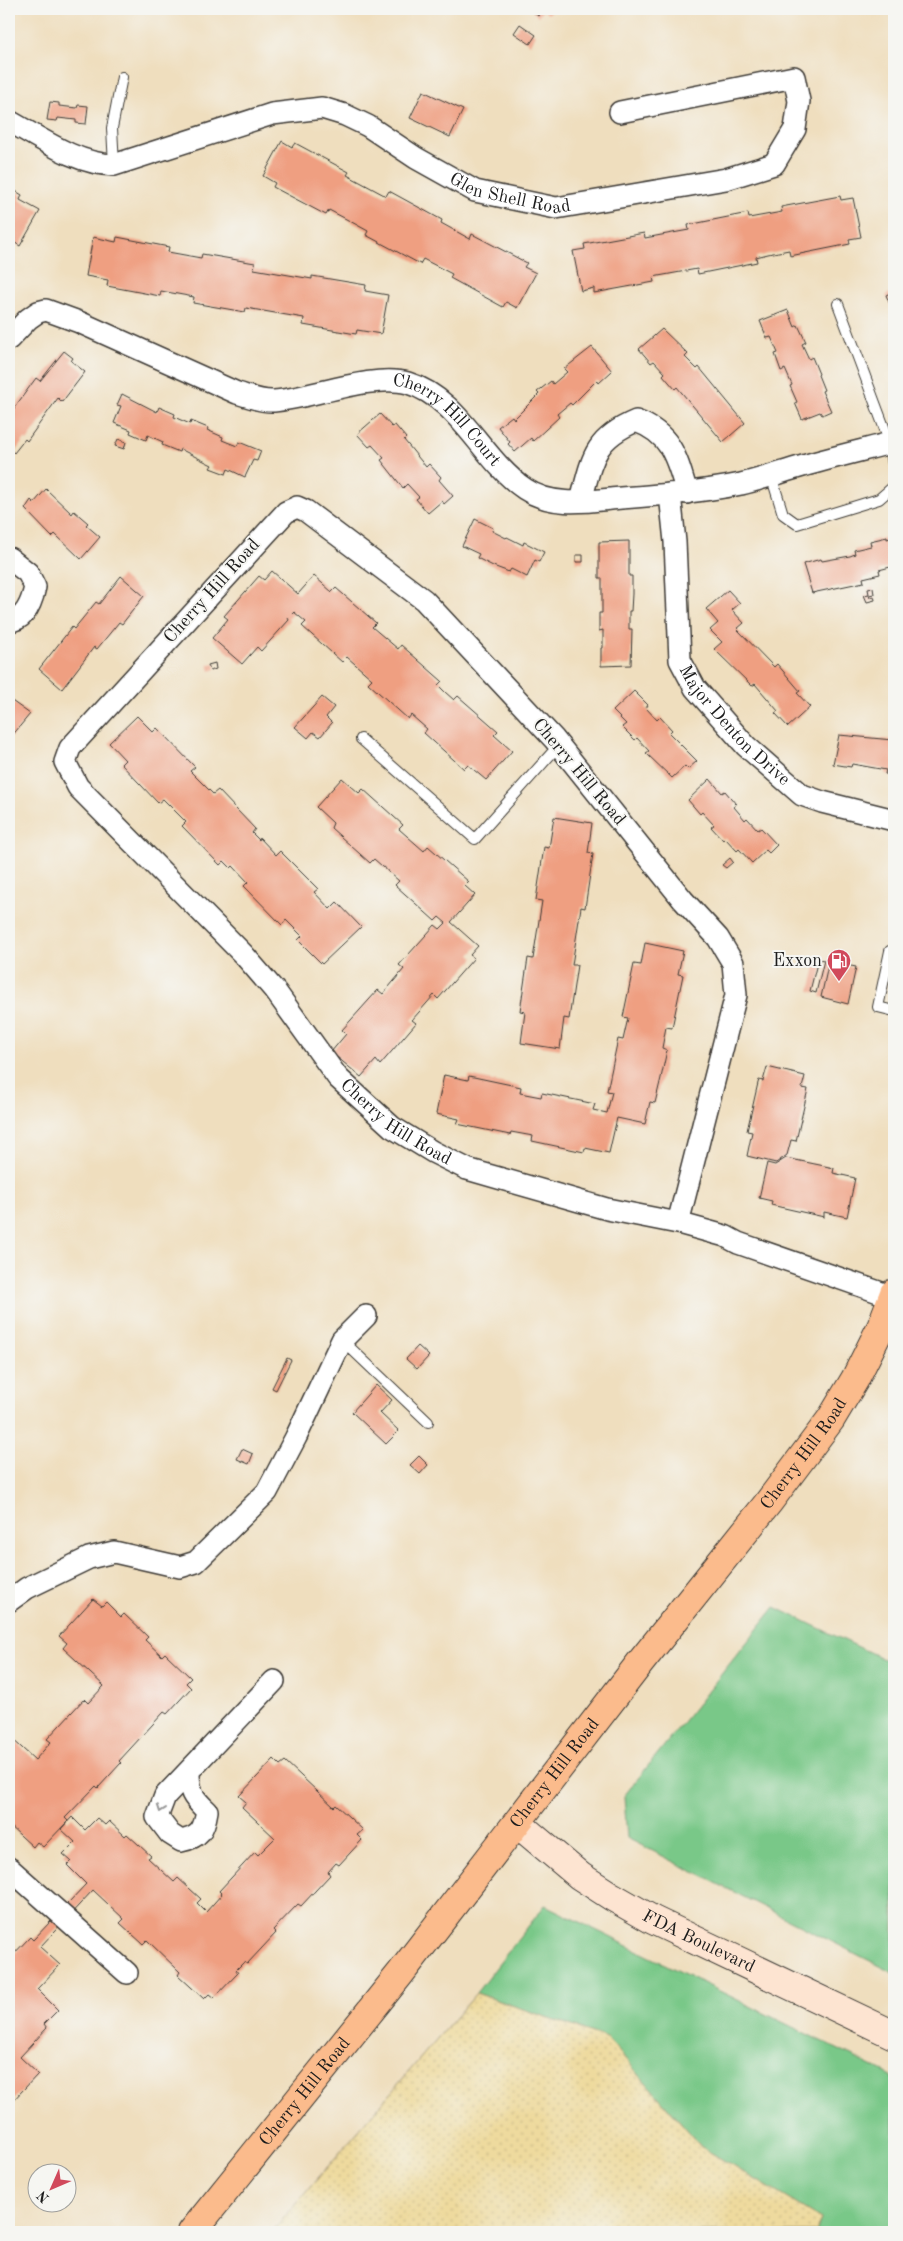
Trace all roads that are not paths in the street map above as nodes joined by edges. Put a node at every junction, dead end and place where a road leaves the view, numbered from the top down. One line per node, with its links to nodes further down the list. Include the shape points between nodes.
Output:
1 (122, 77): 4 (lane, via 112,128)
2 (620, 112): 4 (street, Glen Shell Road, via 794,77 799,101 795,129 774,164 726,179 556,208 475,191 368,126 322,108 272,114)
3 (9, 121): 4 (street, Glen Shell Road, via 81,160)
4 (114, 166)
5 (838, 304): 7 (lane)
6 (9, 339): 12 (street, Cherry Hill Court, via 28,319 46,310 237,392 264,400 393,380 409,384 444,405 502,469 525,489 554,500)
7 (892, 443): 8 (lane); 9 (street, Cherry Hill Court)
8 (894, 472)
9 (771, 475): 10 (lane, via 783,514 797,524 879,500); 11 (street, Cherry Hill Court, via 742,484)
10 (894, 486)
11 (679, 493): 12 (street, Cherry Hill Court); 12 (street, Major Denton Drive, via 679,464 670,446 652,427 636,421 612,434 594,455); 17 (street, Major Denton Drive, via 675,542 680,660 696,688 746,746 802,795)
12 (582, 501)
13 (9, 558): 14 (street, via 28,573 35,587 21,617)
14 (9, 621)
15 (361, 739): 16 (lane, via 476,839)
16 (559, 745): 20 (street, Cherry Hill Road, via 683,900 718,938 733,963 736,996); 20 (street, Cherry Hill Road, via 424,600 297,507 275,522 115,696 70,748 65,762 78,787 244,955 276,992 338,1078 392,1127 467,1169)
17 (894, 820)
18 (894, 951): 19 (lane, via 890,951 878,1007)
19 (894, 1011)
20 (678, 1224): 21 (street, Cherry Hill Road, via 724,1236)
21 (894, 1296): 23 (main road, Cherry Hill Road)
22 (366, 1316): 24 (street)
23 (888, 1330): 29 (main road, Cherry Hill Road, via 831,1419 768,1503 640,1662)
24 (342, 1340): 25 (lane); 26 (street, via 267,1492 196,1562 180,1567 114,1552 89,1558)
25 (428, 1422)
26 (9, 1600)
27 (274, 1681): 28 (street)
28 (189, 1771)
29 (517, 1823): 32 (street, FDA Boulevard, via 580,1876 628,1906); 33 (main road, Cherry Hill Road)
30 (9, 1868): 31 (street)
31 (127, 1973)
32 (894, 2035)
33 (192, 2232)

